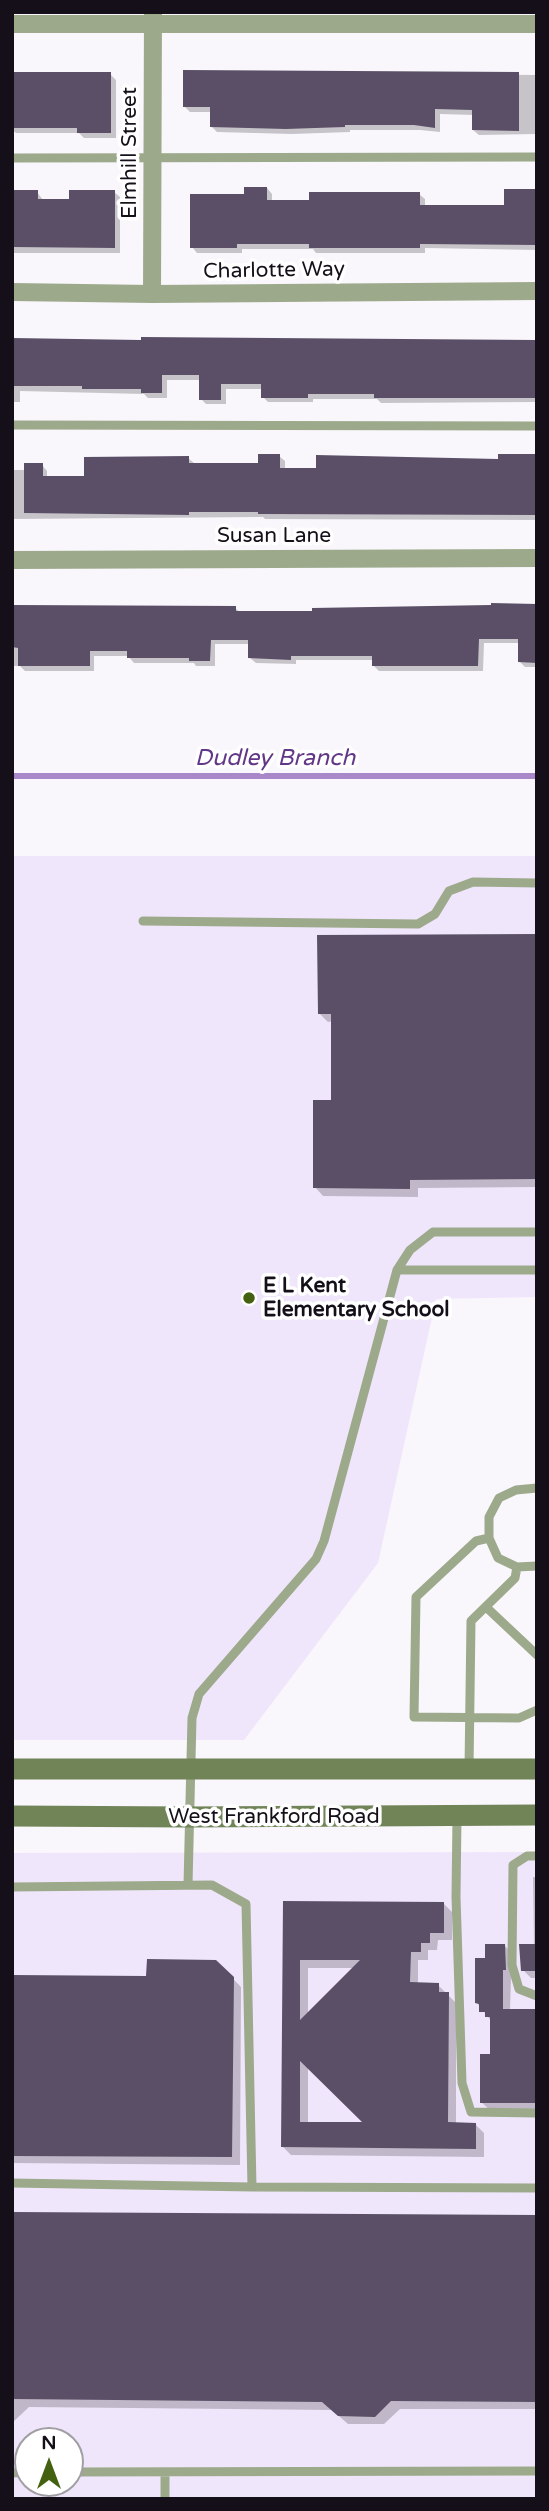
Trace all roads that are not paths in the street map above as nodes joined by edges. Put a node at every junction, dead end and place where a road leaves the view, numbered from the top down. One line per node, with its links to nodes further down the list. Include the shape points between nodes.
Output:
1 (153, 18): 2 (street); 3 (street); 4 (street, Elmhill Street)
2 (12, 24)
3 (537, 24)
4 (153, 157): 5 (lane); 6 (lane); 9 (street, Elmhill Street)
5 (12, 158)
6 (537, 158)
7 (537, 291): 9 (street, Charlotte Way)
8 (12, 292): 9 (street, Charlotte Way)
9 (152, 294)
10 (12, 425): 11 (lane)
11 (537, 426)
12 (537, 558): 13 (street, Susan Lane)
13 (12, 560)
14 (537, 883): 15 (lane, via 473,882 449,891 435,914 418,924)
15 (143, 921)
16 (537, 1232): 17 (lane, via 433,1232)
17 (397, 1270): 18 (lane); 28 (lane, via 324,1542 316,1559 199,1694 192,1718)
18 (537, 1270)
19 (537, 1488): 20 (lane, via 516,1490 499,1499 489,1517)
20 (489, 1538): 22 (lane, via 498,1558); 26 (lane, via 476,1542 416,1597 414,1717)
21 (537, 1566): 22 (lane)
22 (517, 1567): 23 (lane, via 515,1578)
23 (486, 1607): 24 (lane); 26 (lane, via 471,1622)
24 (537, 1656)
25 (537, 1710): 26 (lane, via 519,1718)
26 (470, 1718): 29 (lane)
27 (12, 1769): 28 (main road)
28 (190, 1769): 29 (main road); 34 (lane)
29 (469, 1769): 30 (main road)
30 (537, 1769)
31 (12, 1815): 34 (main road, West Frankford Road)
32 (537, 1815): 33 (main road, West Frankford Road)
33 (457, 1816): 34 (main road, West Frankford Road); 39 (lane, via 462,2083 471,2112)
34 (188, 1817): 36 (lane)
35 (537, 1856): 38 (lane, via 527,1856 513,1865 512,1965 519,1989)
36 (188, 1885): 37 (lane); 41 (lane, via 212,1885 246,1904)
37 (12, 1886)
38 (537, 1996)
39 (537, 2113)
40 (12, 2183): 41 (lane)
41 (252, 2187): 42 (lane)
42 (537, 2188)
43 (537, 2471): 45 (lane)
44 (84, 2472): 45 (lane)
45 (165, 2472): 46 (lane)
46 (166, 2499)

